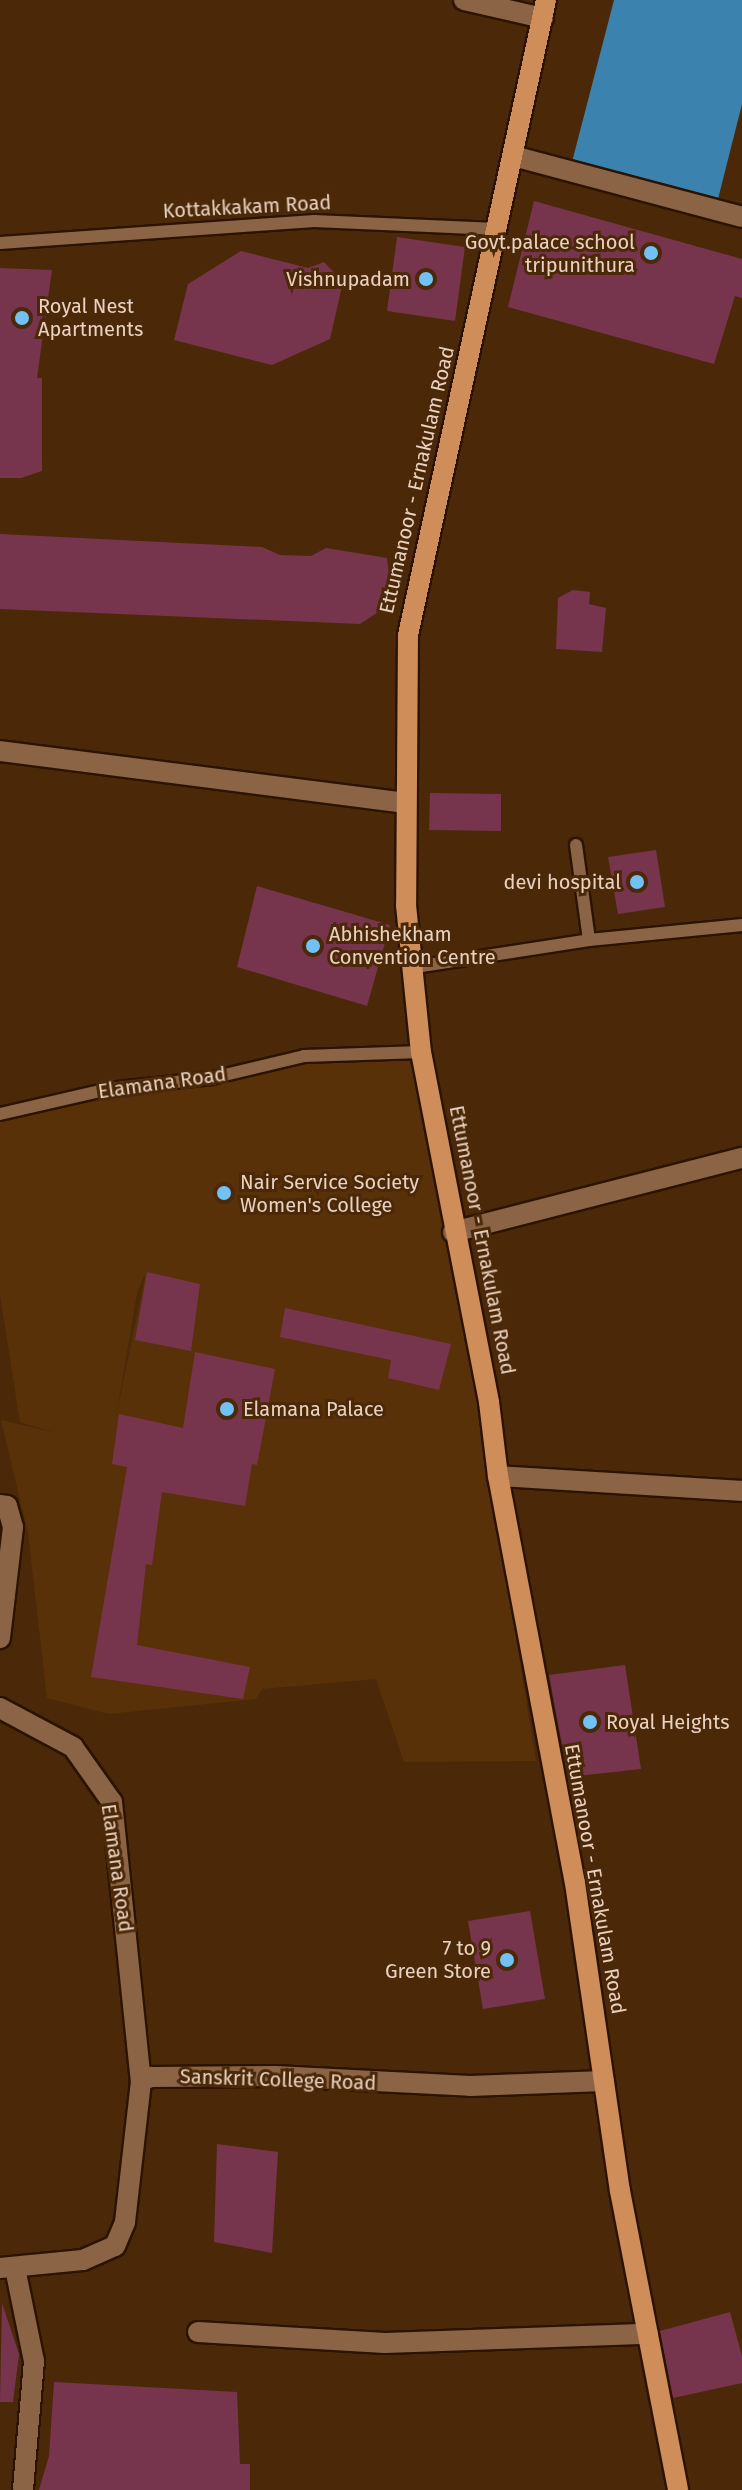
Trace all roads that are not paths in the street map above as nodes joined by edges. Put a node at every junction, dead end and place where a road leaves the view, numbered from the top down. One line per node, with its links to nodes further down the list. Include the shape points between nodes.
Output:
1 (464, 0): 2 (street)
2 (544, 9): 3 (main road, Ettumanoor - Ernakulam Road)
3 (513, 156): 4 (street); 5 (main road, Ettumanoor - Ernakulam Road)
4 (742, 217)
5 (497, 229): 6 (lane, Kottakkakam Road, via 314,221); 8 (main road, Ettumanoor - Ernakulam Road, via 412,611 405,680)
6 (0, 243)
7 (0, 751): 8 (street)
8 (406, 803): 12 (main road, Ettumanoor - Ernakulam Road, via 406,905)
9 (576, 845): 11 (lane)
10 (742, 925): 11 (lane)
11 (589, 940): 12 (lane)
12 (415, 967): 13 (main road, Ettumanoor - Ernakulam Road)
13 (421, 1052): 14 (lane, Elamana Road, via 304,1056 212,1078 108,1089); 16 (main road, Ettumanoor - Ernakulam Road)
14 (0, 1114)
15 (742, 1158): 16 (street)
16 (453, 1232): 17 (main road, Ettumanoor - Ernakulam Road, via 489,1402)
17 (498, 1476): 18 (street); 24 (main road, Ettumanoor - Ernakulam Road, via 575,1883)
18 (742, 1491)
19 (0, 1505): 20 (street, via 7,1506)
20 (7, 1526): 21 (street)
21 (0, 1638)
22 (0, 1708): 23 (street, Elamana Road, via 73,1747 112,1802)
23 (141, 2081): 24 (street, Sanskrit College Road, via 275,2076 537,2087); 25 (street, via 125,2222 115,2246 83,2260)
24 (604, 2081): 27 (main road, Ettumanoor - Ernakulam Road)
25 (8, 2268): 28 (street, via 34,2361)
26 (198, 2332): 27 (street, via 385,2343)
27 (648, 2334): 29 (main road, Ettumanoor - Ernakulam Road)
28 (23, 2490)
29 (678, 2490)

